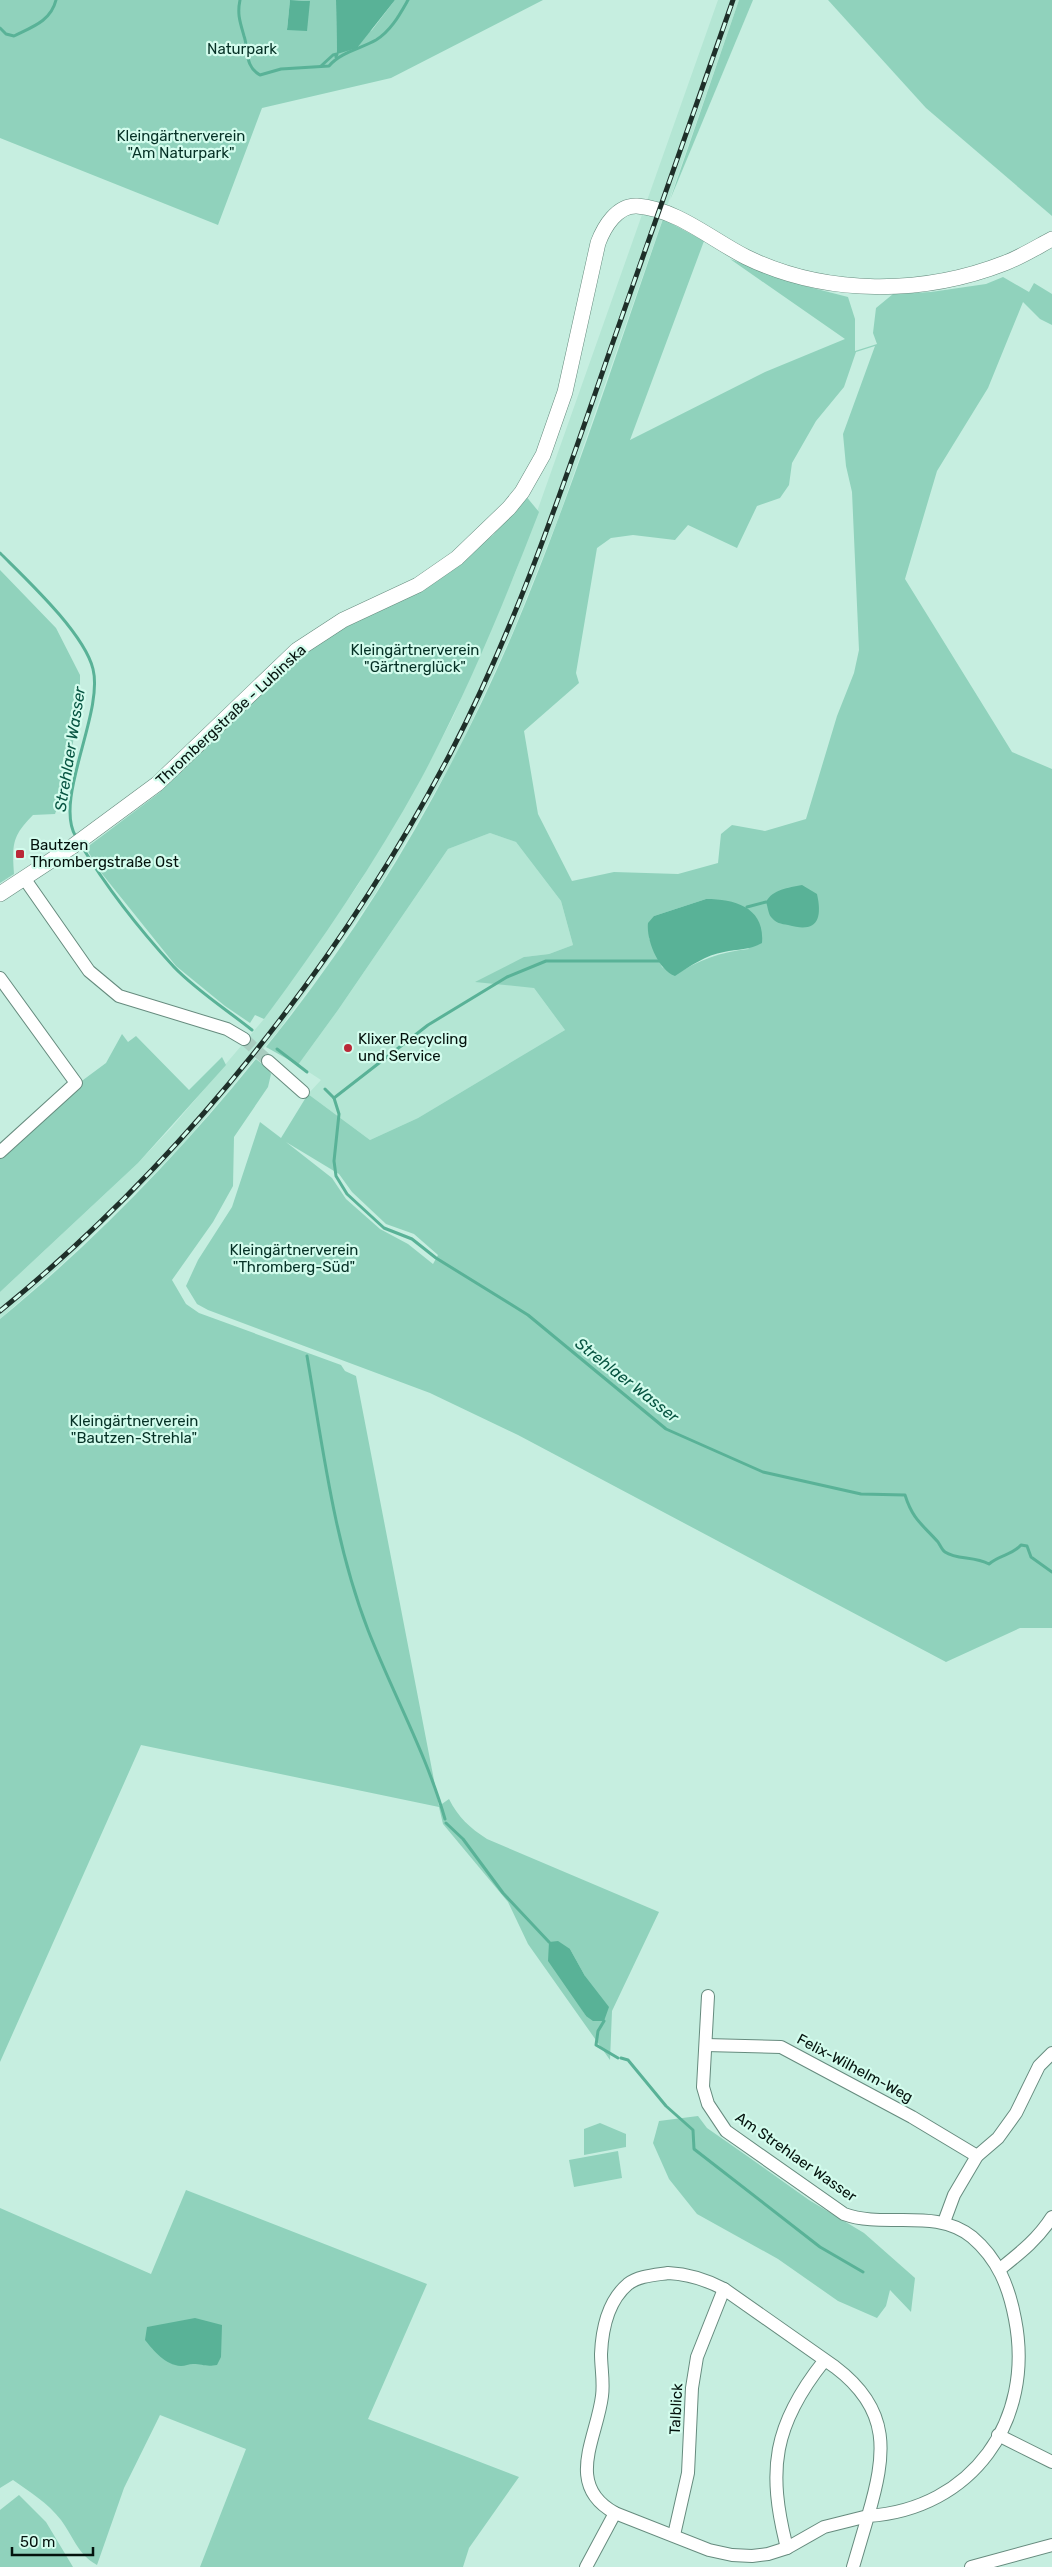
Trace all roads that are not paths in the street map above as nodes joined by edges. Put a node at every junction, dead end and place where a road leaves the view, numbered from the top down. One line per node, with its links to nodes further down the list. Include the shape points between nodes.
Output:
1 (1052, 239): 2 (street, Thrombergstraße - Lubinska, via 1004,263 930,283 858,286 821,281 780,270 747,257 681,220 658,211 634,207 622,211 605,228 598,243 565,392 543,455 509,508 457,558 418,585 343,620 297,650 157,784)
2 (24, 878): 3 (street, Thrombergstraße - Lubinska); 5 (street, via 89,971 101,983 119,996 219,1026)
3 (0, 894)
4 (0, 978): 8 (street, via 76,1084)
5 (244, 1039)
6 (268, 1061): 7 (street)
7 (303, 1092)
8 (0, 1152)
9 (708, 1996): 10 (street, Am Strehlaer Wasser)
10 (706, 2045): 12 (street, Felix-Wilhelm-Weg, via 781,2047); 14 (street, Am Strehlaer Wasser, via 703,2087 708,2104 726,2131 844,2214 859,2219)
11 (1052, 2053): 12 (street, via 1039,2066 1016,2113 998,2138)
12 (977, 2156): 14 (street, via 954,2195)
13 (1052, 2217): 15 (street, via 1027,2248)
14 (944, 2222): 15 (street, Am Strehlaer Wasser, via 970,2236)
15 (1000, 2269): 18 (street, Am Strehlaer Wasser, via 1016,2324 1019,2365 1016,2388)
16 (724, 2289): 17 (street); 20 (street, via 704,2279 668,2273 628,2283 616,2299 603,2332 602,2398 590,2443 586,2476 598,2498); 22 (street, Talblick, via 697,2358 692,2388 688,2473)
17 (824, 2361): 21 (street, via 848,2377 863,2394 878,2424 881,2462); 24 (street, via 792,2407 782,2434 775,2482 777,2511)
18 (998, 2436): 19 (street); 21 (street, Am Strehlaer Wasser, via 988,2455 973,2472 933,2501 892,2514)
19 (1052, 2462)
20 (615, 2513): 22 (street, Am Strehlaer Wasser); 25 (street)
21 (868, 2516): 24 (street, Am Strehlaer Wasser, via 824,2527); 26 (street)
22 (674, 2535): 24 (street, Am Strehlaer Wasser, via 709,2550 732,2555 768,2554)
23 (1052, 2545): 27 (street)
24 (786, 2548)
25 (586, 2567)
26 (854, 2567)
27 (971, 2567)

